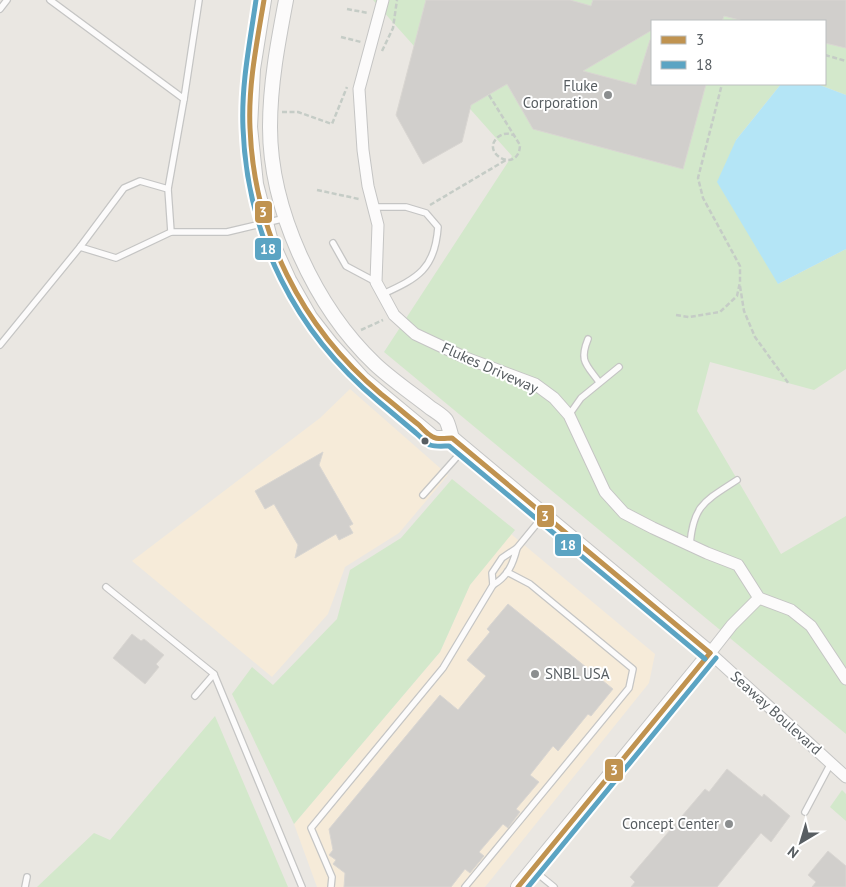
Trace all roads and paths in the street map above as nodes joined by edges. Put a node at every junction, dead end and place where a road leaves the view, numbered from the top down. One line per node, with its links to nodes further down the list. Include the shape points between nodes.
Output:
1 (7, 0): 8 (lane)
2 (50, 0): 15 (lane)
3 (199, 0): 15 (lane)
4 (264, 0): 24 (street, via 253,69 250,127 256,184)
5 (286, 0): 16 (street, Seaway Boulevard)
6 (383, 0): 11 (street)
7 (397, 0): 11 (path, via 392,28 376,65)
8 (0, 9)
9 (826, 55): 10 (path)
10 (846, 61)
11 (365, 67): 21 (street, via 359,89 362,150)
12 (350, 78): 16 (path, via 332,124 298,112)
13 (722, 85): 29 (path, via 698,178 703,198 740,266)
14 (489, 95): 17 (path)
15 (184, 99): 19 (lane)
16 (270, 112): 23 (street, Seaway Boulevard, via 275,177)
17 (513, 135): 18 (path, via 519,141 520,150 515,158); 18 (path, via 505,133 497,137 494,145 498,157)
18 (506, 160): 22 (path, via 431,204)
19 (168, 189): 25 (lane); 27 (lane, via 140,181 124,188)
20 (317, 190): 21 (path)
21 (372, 202): 22 (lane); 28 (street, via 378,225)
22 (426, 213): 30 (lane, via 438,227 437,245 428,264 412,280)
23 (286, 218): 24 (lane); 33 (street, Seaway Boulevard, via 306,269)
24 (266, 223): 25 (lane, via 227,232); 40 (street, via 289,280 310,317 331,344 363,379 434,438)
25 (171, 232): 27 (lane, via 116,258)
26 (333, 243): 28 (lane, via 346,266)
27 (80, 247): 35 (lane)
28 (376, 282): 30 (street, Flukes Driveway)
29 (740, 282): 32 (path, via 738,296 720,312 689,317); 38 (path, via 744,311 755,337)
30 (383, 294): 31 (street, Flukes Driveway)
31 (394, 315): 33 (path); 39 (street, Flukes Driveway, via 415,334 466,358 535,384 554,398)
32 (676, 315)
33 (349, 335): 40 (street, Seaway Boulevard, via 375,364 446,421)
34 (588, 339): 37 (lane, via 584,361)
35 (0, 345)
36 (619, 367): 37 (lane)
37 (599, 382): 39 (lane, via 581,398)
38 (789, 384)
39 (569, 416): 45 (street, Flukes Driveway, via 604,492 624,513)
40 (452, 438): 41 (street, Seaway Boulevard)
41 (464, 449): 43 (lane); 44 (street, Seaway Boulevard)
42 (737, 480): 45 (lane, via 707,499 696,512)
43 (423, 495)
44 (544, 515): 46 (lane); 51 (street, Seaway Boulevard)
45 (690, 545): 50 (street, Flukes Driveway, via 738,565)
46 (517, 548): 47 (lane); 48 (lane, via 502,558 492,573)
47 (507, 572): 48 (lane); 63 (lane, via 530,584 632,669 629,688)
48 (493, 585): 62 (lane, via 443,668 311,828 332,877)
49 (106, 587): 52 (lane)
50 (759, 598): 51 (street); 53 (street, via 790,610 811,626)
51 (710, 653): 55 (street, Seaway Boulevard); 58 (street)
52 (214, 674): 54 (lane); 61 (lane)
53 (846, 679)
54 (195, 696)
55 (831, 763): 56 (street, Seaway Boulevard); 57 (lane)
56 (846, 776)
57 (805, 812)
58 (532, 869): 64 (street); 65 (lane)
59 (27, 877): 60 (lane)
60 (25, 887)
61 (302, 887)
62 (331, 887)
63 (465, 887)
64 (518, 887)
65 (554, 887)

